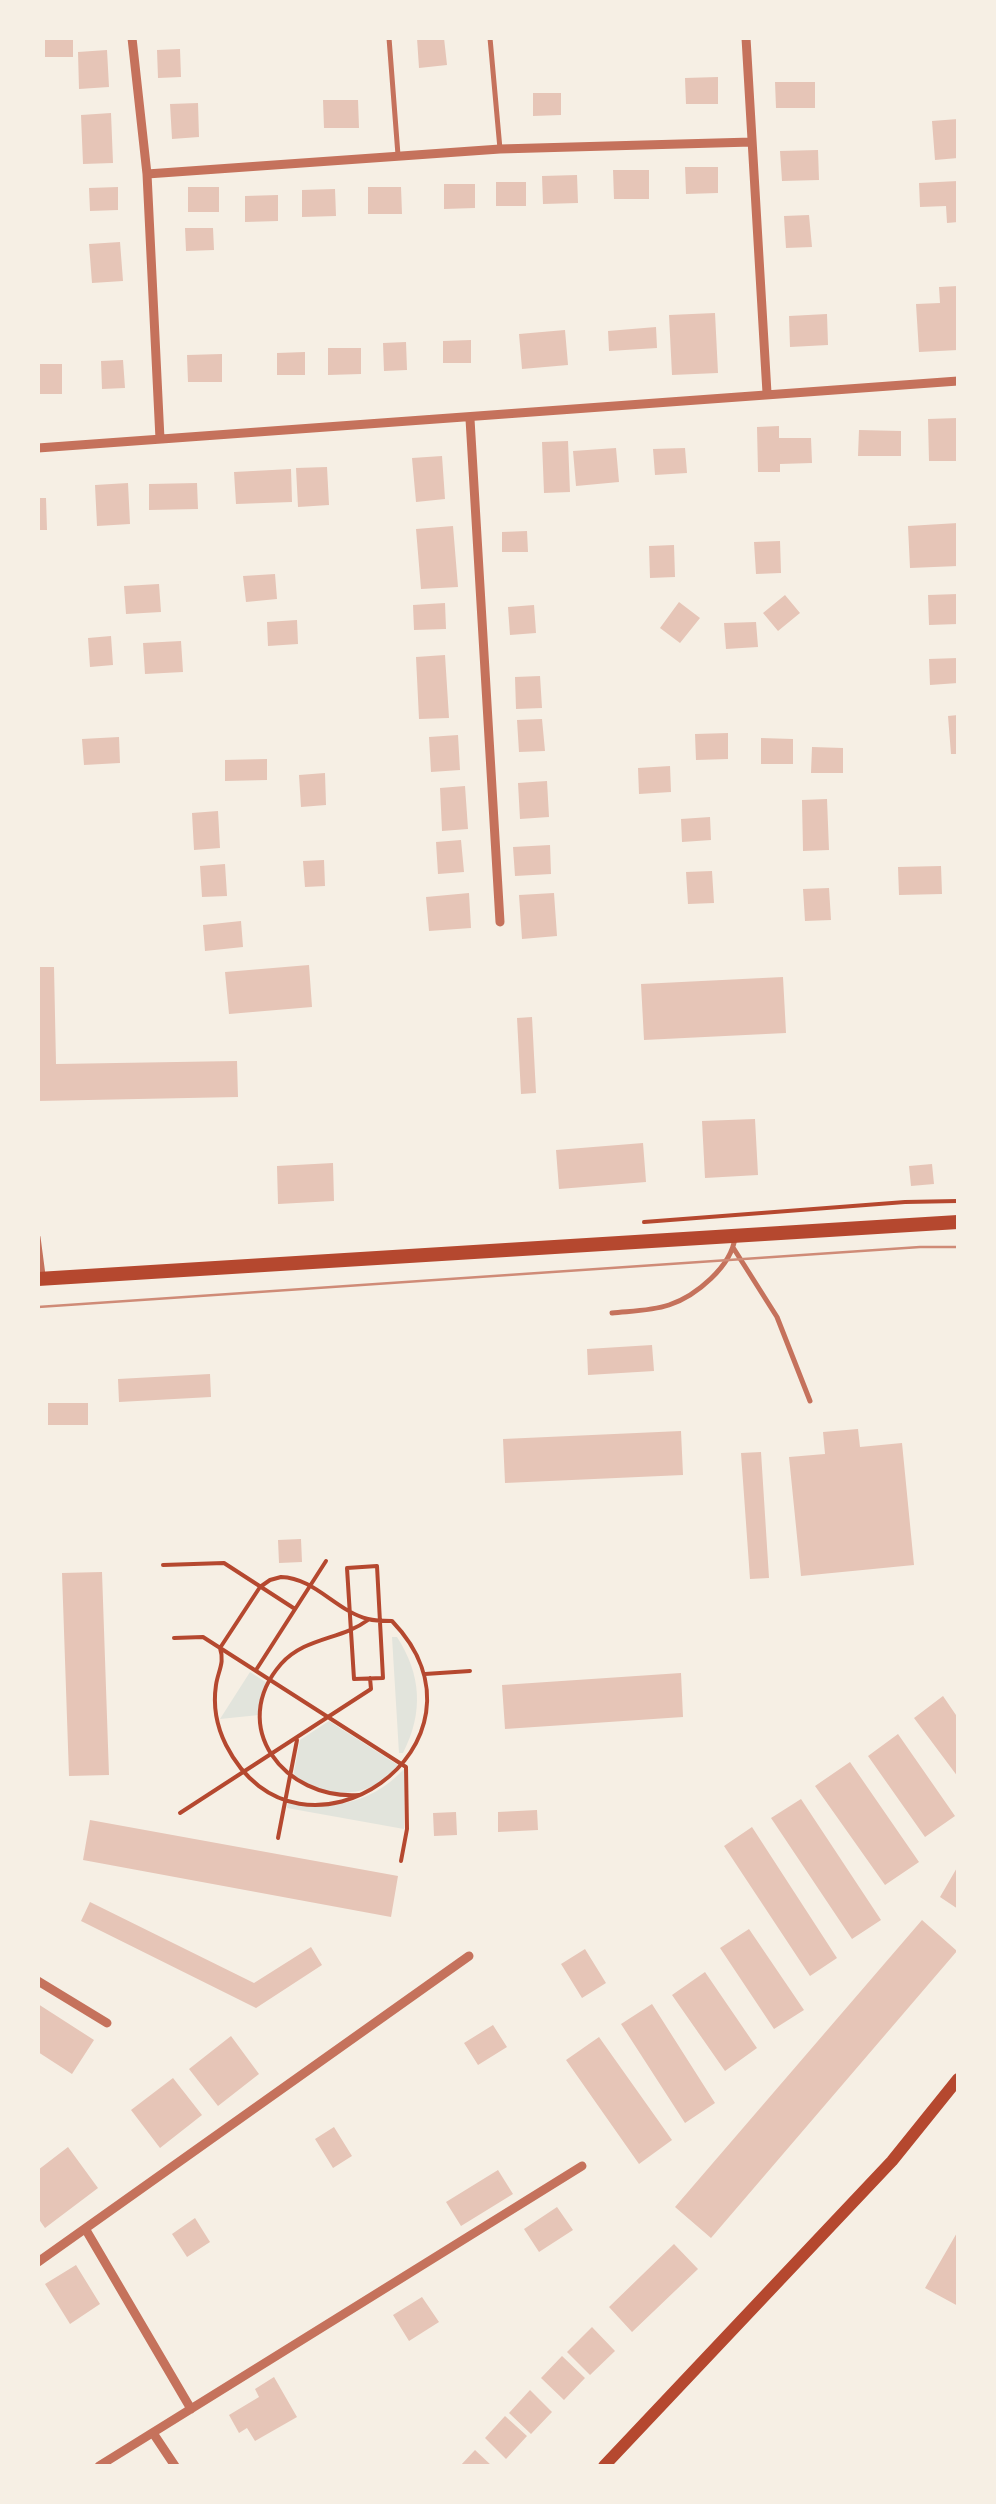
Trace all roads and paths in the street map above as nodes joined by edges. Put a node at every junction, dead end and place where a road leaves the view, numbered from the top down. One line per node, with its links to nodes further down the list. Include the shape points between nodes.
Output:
1 (132, 38): 8 (street)
2 (390, 38): 7 (lane)
3 (490, 38): 6 (lane)
4 (746, 38): 5 (street)
5 (752, 142): 6 (street); 10 (street)
6 (500, 149): 7 (street)
7 (398, 155): 8 (street)
8 (147, 174): 12 (street)
9 (958, 381): 10 (street)
10 (767, 393): 11 (street)
11 (470, 418): 12 (street); 14 (street)
12 (160, 439): 13 (street)
13 (38, 448)
14 (500, 922)
15 (958, 1222): 17 (main road)
16 (38, 1236): 18 (lane)
17 (735, 1241): 18 (main road); 19 (lane, via 728,1260 674,1303); 20 (lane, via 784,1332)
18 (41, 1278)
19 (612, 1313)
20 (810, 1401)
21 (326, 1561): 24 (path)
22 (163, 1565): 23 (path, via 224,1563)
23 (260, 1586): 24 (path, via 282,1578); 25 (path); 31 (path)
24 (310, 1586): 25 (path); 26 (path)
25 (295, 1609): 32 (path)
26 (350, 1612): 27 (path); 28 (path, via 347,1568 376,1566); 29 (path)
27 (369, 1620): 28 (path); 29 (path)
28 (380, 1620): 34 (path, via 392,1621 404,1634); 35 (path, via 383,1678)
29 (351, 1632): 35 (path, via 354,1679); 36 (path, via 302,1646)
30 (174, 1638): 31 (path, via 202,1636)
31 (220, 1648): 32 (path); 41 (path, via 216,1718)
32 (255, 1670): 36 (path)
33 (470, 1671): 34 (path)
34 (423, 1674): 40 (path, via 426,1711)
35 (370, 1678): 37 (path, via 371,1689)
36 (270, 1680): 37 (path); 39 (path, via 262,1732)
37 (328, 1717): 38 (path); 40 (path)
38 (298, 1737): 39 (path); 42 (path)
39 (270, 1754): 41 (path); 42 (path)
40 (403, 1765): 43 (path); 47 (path)
41 (244, 1772): 44 (path); 45 (path)
42 (290, 1776): 43 (path, via 328,1795); 44 (path)
43 (364, 1795): 44 (path, via 339,1804)
44 (286, 1798): 46 (path)
45 (180, 1813)
46 (278, 1838)
47 (401, 1861)
48 (469, 1956): 53 (street)
49 (38, 1981): 50 (street)
50 (107, 2023)
51 (958, 2079): 59 (main road, via 892,2161)
52 (582, 2166): 55 (street)
53 (86, 2230): 54 (street); 55 (street)
54 (39, 2260)
55 (191, 2408): 56 (street)
56 (153, 2433): 57 (street); 58 (street)
57 (99, 2466)
58 (175, 2466)
59 (604, 2466)

